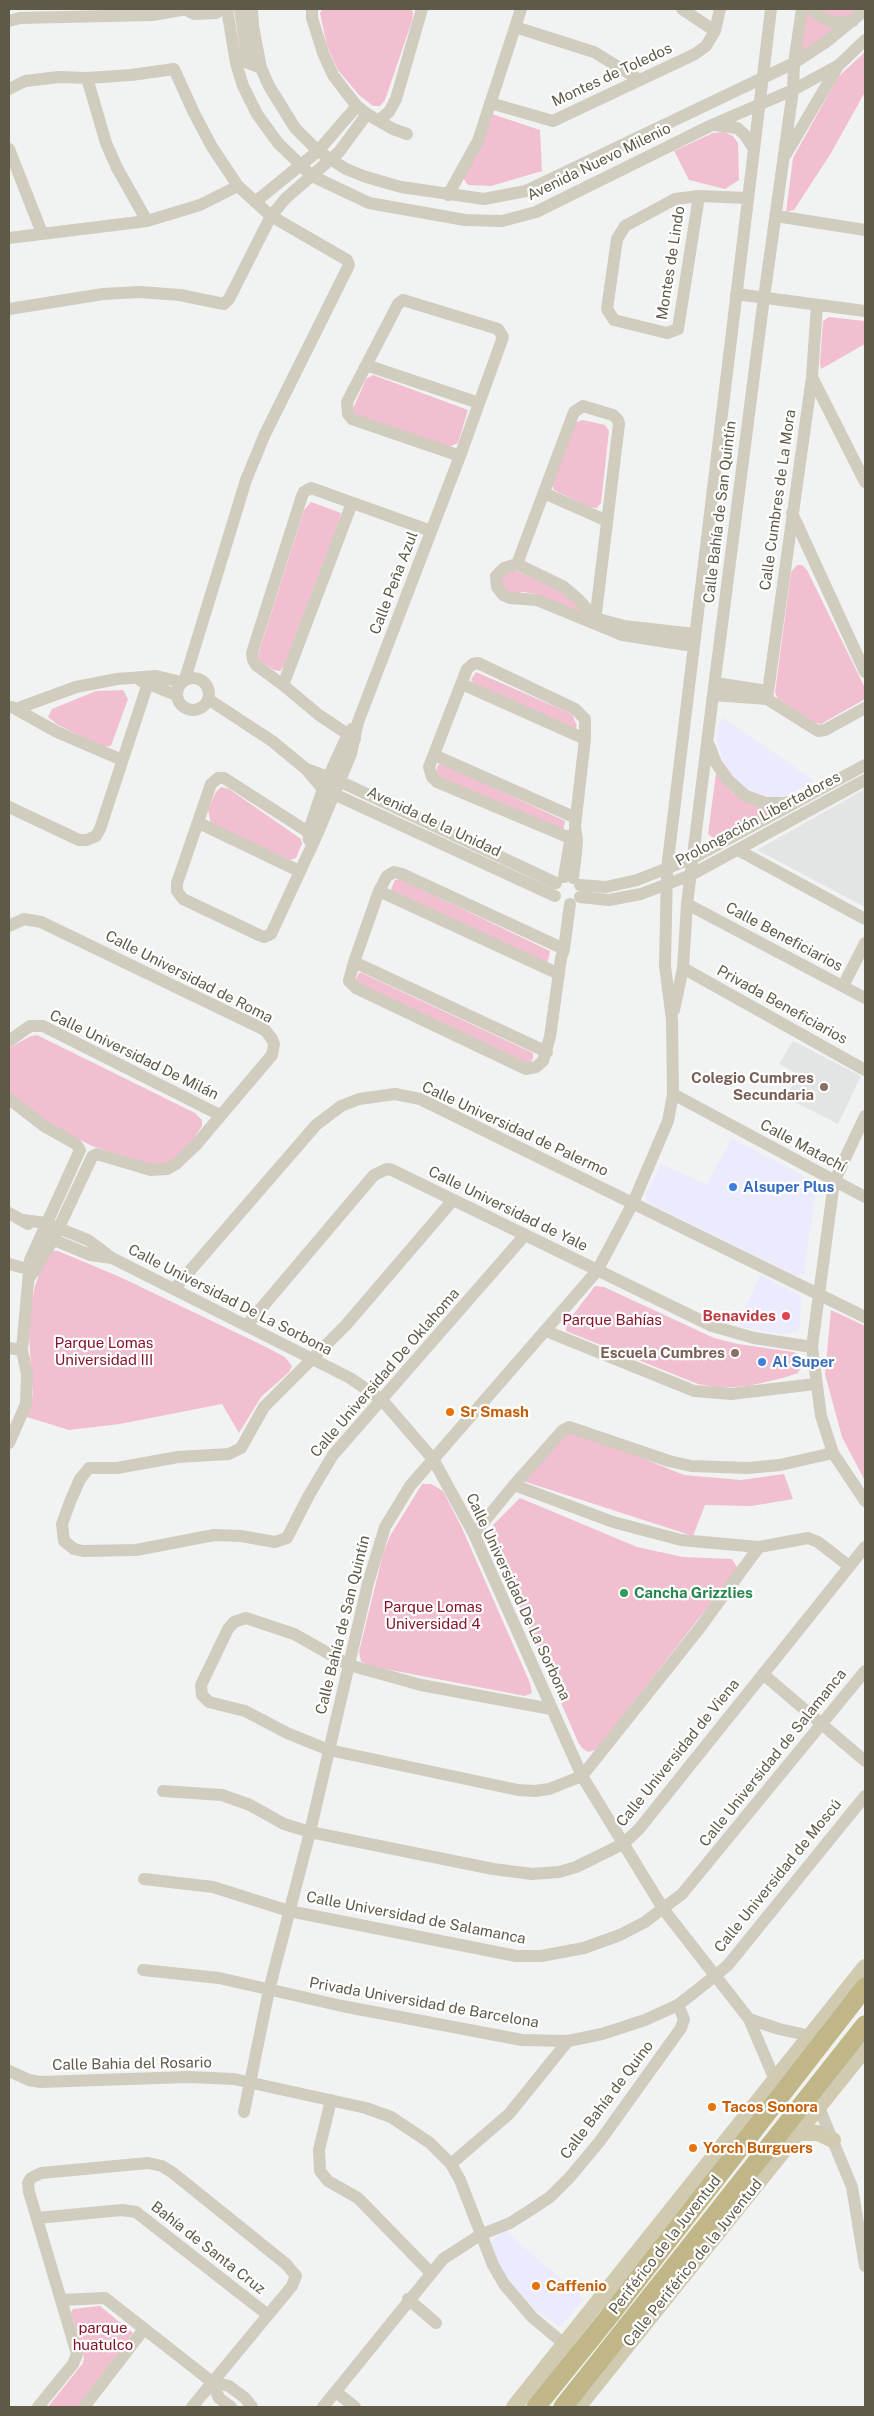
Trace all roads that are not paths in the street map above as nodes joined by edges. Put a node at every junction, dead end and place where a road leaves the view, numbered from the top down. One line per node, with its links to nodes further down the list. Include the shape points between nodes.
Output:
1 (187, 9): 2 (street, via 194,14 216,13); 15 (street, via 152,15)
2 (222, 9)
3 (227, 9): 39 (street, Avenida Nuevo Milenio, via 243,86 257,114 278,143)
4 (240, 9): 22 (street, via 248,63)
5 (252, 9): 22 (street, Avenida Nuevo Milenio)
6 (312, 9): 30 (street, via 323,53 333,75)
7 (422, 9): 31 (street, via 396,98 389,112)
8 (521, 9): 17 (street)
9 (682, 9): 18 (street)
10 (720, 9): 18 (street, Montes de Toledos)
11 (771, 9): 23 (street, Calle Bahía de San Quintín)
12 (802, 9): 20 (street, Calle Bahía de San Quintín)
13 (812, 9): 16 (street, via 831,22)
14 (865, 10): 16 (street, Avenida Nuevo Milenio)
15 (17, 16)
16 (854, 21): 20 (street, Avenida Nuevo Milenio)
17 (515, 27): 25 (street, via 594,52); 29 (street)
18 (715, 31): 25 (street, Montes de Toledos, via 706,46 695,54)
19 (865, 40): 21 (street, Avenida Nuevo Milenio)
20 (794, 63): 23 (street, Avenida Nuevo Milenio); 27 (street, Calle Bahía de San Quintín)
21 (839, 64): 27 (street, Avenida Nuevo Milenio); 37 (street)
22 (261, 68): 36 (street, Avenida Nuevo Milenio, via 283,112)
23 (762, 77): 28 (street, Calle Bahía de San Quintín); 42 (street, Avenida Nuevo Milenio, via 526,191 484,199)
24 (87, 78): 26 (street, via 59,76 26,81); 41 (street, via 131,76 178,65 194,113); 48 (street, via 106,143)
25 (638, 79): 29 (street, Montes de Toledos, via 553,121)
26 (9, 89)
27 (793, 90): 28 (street, Avenida Nuevo Milenio); 37 (street, Calle Bahía de San Quintín)
28 (760, 102): 32 (street, Avenida Nuevo Milenio); 35 (street, Calle Bahía de San Quintín)
29 (490, 103): 42 (street, via 478,141)
30 (357, 106): 31 (street); 36 (street)
31 (373, 117): 33 (street); 38 (street)
32 (712, 125): 35 (street, via 737,128); 40 (street, Avenida Nuevo Milenio, via 559,202 502,221 465,220 369,203)
33 (407, 134)
34 (9, 149): 50 (street)
35 (754, 149): 44 (street, Calle Bahía de San Quintín)
36 (318, 151): 38 (street, Avenida Nuevo Milenio); 39 (street)
37 (782, 160): 47 (street, Calle Bahía de San Quintín)
38 (330, 161): 40 (street); 42 (street, Avenida Nuevo Milenio, via 366,177)
39 (302, 166): 40 (street, Avenida Nuevo Milenio); 45 (street)
40 (312, 176): 46 (street)
41 (238, 186): 45 (street); 48 (street, via 200,205)
42 (448, 195)
43 (699, 196): 43 (street, Montes de Lindo, via 669,202 625,226 619,233 607,309 614,320 667,332 678,329); 44 (street, Montes de Lindo)
44 (747, 198): 52 (street, Calle Bahía de San Quintín)
45 (255, 202): 46 (street)
46 (271, 216): 55 (street, via 224,304 140,292 103,294); 72 (street, via 347,260 350,265 265,434 246,480)
47 (776, 216): 49 (street); 53 (street, Calle Bahía de San Quintín)
48 (147, 221): 50 (street)
49 (865, 230)
50 (42, 233): 51 (street)
51 (9, 238)
52 (736, 294): 53 (street); 69 (street, Calle Bahía de San Quintín)
53 (764, 298): 54 (street); 75 (street, Calle Bahía de San Quintín)
54 (817, 305): 56 (street); 58 (street, Calle Cumbres de La Mora)
55 (9, 309)
56 (865, 312)
57 (366, 365): 59 (street); 59 (street, Calle Peña Azul, via 403,300 498,329 503,339); 60 (street, Calle Peña Azul, via 346,406 352,418)
58 (812, 376): 61 (street); 64 (street, Calle Cumbres de La Mora)
59 (479, 403): 60 (street, Calle Peña Azul)
60 (460, 456): 66 (street, Calle Peña Azul)
61 (865, 482)
62 (544, 493): 65 (street); 65 (street, via 576,410 583,406 613,415 619,424); 67 (street)
63 (352, 503): 66 (street); 74 (street); 74 (street, via 310,488 302,496 252,657 256,665)
64 (792, 513): 70 (street); 77 (street, Calle Cumbres de La Mora)
65 (605, 520): 68 (street)
66 (431, 531): 81 (street, Calle Peña Azul)
67 (517, 564): 68 (street, via 564,587); 68 (street, via 504,568 496,576 497,587 503,595 537,600)
68 (595, 621): 69 (street)
69 (694, 640): 102 (street, Calle Bahía de San Quintín)
70 (865, 672)
71 (145, 680): 72 (street, via 163,676); 76 (street); 79 (street, via 117,679 76,687); 85 (street)
72 (183, 681): 76 (street); 78 (street, via 194,677 203,681)
73 (462, 684): 82 (street); 82 (street, via 467,669 478,663 579,711 585,718); 84 (street)
74 (283, 685): 81 (street)
75 (714, 689): 77 (street); 83 (street, Calle Bahía de San Quintín)
76 (176, 695): 78 (street, via 181,705 191,710 201,707)
77 (767, 695): 80 (street, via 818,731)
78 (208, 699): 87 (street, Avenida de la Unidad, via 272,741)
79 (12, 707): 85 (street, via 57,732)
80 (865, 708)
81 (351, 738): 88 (street, Calle Peña Azul)
82 (585, 739): 96 (street)
83 (708, 743): 91 (street, via 728,780 746,796 765,803 784,803); 101 (street, Calle Bahía de San Quintín)
84 (434, 754): 96 (street); 99 (street, via 429,771 437,782)
85 (122, 760): 93 (street, via 100,829 92,838 79,840)
86 (865, 764): 91 (street, Prolongación Libertadores)
87 (306, 769): 88 (street, Avenida de la Unidad); 90 (street, Avenida de la Unidad)
88 (334, 779): 90 (street, Calle Peña Azul); 92 (street, Avenida de la Unidad)
89 (865, 780): 94 (street, Prolongación Libertadores)
90 (328, 792): 95 (street, Avenida de la Unidad); 98 (street, Calle Peña Azul)
91 (806, 797): 94 (street); 101 (street, Prolongación Libertadores)
92 (389, 804): 95 (street); 106 (street, Avenida de la Unidad)
93 (9, 807)
94 (813, 809): 100 (street, Prolongación Libertadores)
95 (384, 818): 106 (street, Avenida de la Unidad)
96 (576, 822): 99 (street)
97 (199, 823): 98 (street, via 211,784 221,778); 103 (street); 103 (street, Calle Peña Azul, via 176,887 180,896 192,903 259,935 268,936 275,930)
98 (311, 839): 103 (street, Calle Peña Azul)
99 (573, 840): 106 (street)
100 (738, 850): 104 (street, Prolongación Libertadores); 109 (street)
101 (693, 858): 102 (street, Prolongación Libertadores); 104 (street, Calle Bahía de San Quintín)
102 (666, 869): 105 (street, Calle Bahía de San Quintín); 106 (street, Avenida de la Unidad, via 606,887)
103 (299, 871)
104 (691, 874): 105 (street, Prolongación Libertadores); 108 (street, Calle Bahía de San Quintín)
105 (666, 885): 106 (street, Avenida de la Unidad, via 610,900); 118 (street, Calle Bahía de San Quintín, via 665,966)
106 (567, 890): 112 (street)
107 (379, 891): 112 (street, via 390,874 402,874); 113 (street); 115 (street)
108 (687, 904): 114 (street, Calle Bahía de San Quintín); 116 (street, Calle Beneficiarios)
109 (865, 918)
110 (9, 926): 124 (street, Calle Universidad de Roma, via 29,918 41,922 269,1034 274,1044 272,1055)
111 (865, 943): 116 (street)
112 (561, 952): 115 (street)
113 (354, 962): 120 (street); 120 (street, via 349,977 352,986 526,1069 536,1068)
114 (683, 968): 118 (street, Calle Bahía de San Quintín); 121 (street, Privada Beneficiarios)
115 (559, 974): 120 (street)
116 (843, 986): 117 (street, Calle Beneficiarios)
117 (865, 998)
118 (672, 1020): 122 (street, Calle Bahía de San Quintín)
119 (9, 1041): 124 (street, Calle Universidad De Milán, via 30,1026 43,1026)
120 (547, 1052)
121 (865, 1070)
122 (673, 1094): 126 (street, Calle Matachí); 129 (street, Calle Bahía de San Quintín, via 664,1130)
123 (9, 1099): 131 (street, via 44,1126 76,1144 80,1150)
124 (220, 1115): 132 (street, via 185,1157 167,1169 142,1168 97,1154 91,1159)
125 (865, 1116): 126 (street)
126 (834, 1182): 127 (street, Calle Matachí); 140 (street)
127 (865, 1198)
128 (453, 1200): 133 (street, Calle Universidad de Yale); 142 (street, Calle Universidad de Yale, via 392,1170 381,1170); 147 (street)
129 (633, 1203): 137 (street, Calle Bahía de San Quintín); 139 (street, Calle Universidad de Palermo, via 420,1099 395,1094 379,1095 341,1106 316,1125); 140 (street, Calle Universidad de Palermo)
130 (9, 1213): 131 (street, Calle Universidad De La Sorbona)
131 (43, 1228): 132 (street, Calle Universidad De La Sorbona); 134 (street, Calle Universidad De La Sorbona); 138 (street)
132 (58, 1228): 134 (street); 135 (street, Calle Universidad De La Sorbona, via 92,1242)
133 (525, 1235): 137 (street, Calle Universidad de Yale); 149 (street, Calle Universidad De Oklahoma)
134 (53, 1240): 135 (street, Calle Universidad De La Sorbona, via 99,1257); 138 (street)
135 (112, 1258): 139 (street, Calle Universidad De La Sorbona)
136 (9, 1264): 138 (street)
137 (596, 1271): 143 (street, Calle Bahía de San Quintín); 144 (street, Calle Universidad de Yale, via 712,1326 754,1338)
138 (31, 1272): 146 (street)
139 (175, 1288): 142 (street, Calle Universidad De La Sorbona)
140 (820, 1296): 141 (street, Calle Universidad de Palermo); 144 (street)
141 (865, 1317)
142 (248, 1325): 147 (street, Calle Universidad De La Sorbona)
143 (546, 1331): 148 (street, via 694,1391 731,1394); 152 (street, Calle Bahía de San Quintín)
144 (812, 1347): 148 (street)
145 (9, 1348): 146 (street)
146 (22, 1350): 150 (street, via 26,1404)
147 (313, 1360): 149 (street, Calle Universidad De La Sorbona, via 350,1378); 149 (street, Calle Universidad De Oklahoma, via 264,1406 245,1444 235,1452 178,1457 117,1468 90,1468 78,1484 62,1524 64,1540 83,1551 136,1550 214,1535 275,1542 284,1540 290,1536 309,1494 333,1455)
148 (815, 1384): 151 (street)
149 (382, 1400): 152 (street, Calle Universidad De La Sorbona)
150 (10, 1438)
151 (833, 1453): 153 (street, via 780,1466 691,1466 572,1426 563,1430); 154 (street)
152 (433, 1459): 155 (street, Calle Universidad De La Sorbona); 159 (street, Calle Bahía de San Quintín, via 410,1486 385,1527)
153 (514, 1485): 155 (street); 156 (street, via 648,1533 718,1545)
154 (865, 1501)
155 (474, 1534): 162 (street, Calle Universidad De La Sorbona)
156 (759, 1547): 158 (street, via 808,1538); 166 (street, via 699,1629)
157 (865, 1547): 158 (street, Calle Universidad de Viena)
158 (848, 1566): 161 (street, Calle Universidad de Viena)
159 (349, 1665): 162 (street, via 421,1685); 164 (street, Calle Bahía de San Quintín); 164 (street, via 294,1634 255,1620 240,1619 228,1629 201,1685 205,1700 214,1705 245,1712)
160 (865, 1672): 163 (street, Calle Universidad de Salamanca)
161 (763, 1674): 163 (street); 170 (street, Calle Universidad de Viena, via 639,1829)
162 (551, 1709): 166 (street, Calle Universidad De La Sorbona)
163 (823, 1724): 165 (street); 172 (street, Calle Universidad de Salamanca, via 682,1894)
164 (329, 1750): 166 (street, via 518,1790 549,1789); 169 (street, Calle Bahía de San Quintín)
165 (865, 1761)
166 (582, 1776): 170 (street, Calle Universidad De La Sorbona)
167 (164, 1791): 169 (street, Calle Universidad de Viena, via 235,1798 284,1824)
168 (865, 1796): 176 (street, Calle Universidad de Moscú, via 728,1965)
169 (310, 1832): 170 (street, Calle Universidad de Viena, via 532,1874 576,1867); 173 (street, Calle Bahía de San Quintín)
170 (623, 1844): 172 (street, Calle Universidad De La Sorbona)
171 (144, 1879): 173 (street, Calle Universidad de Salamanca, via 228,1890)
172 (664, 1910): 173 (street, Calle Universidad de Salamanca, via 620,1935 584,1948 541,1956 516,1956); 176 (street, Calle Universidad De La Sorbona)
173 (289, 1911): 178 (street, Calle Bahía de San Quintín)
174 (865, 1966): 183 (main road)
175 (143, 1970): 178 (street, Privada Universidad de Barcelona, via 189,1973)
176 (715, 1976): 179 (street, Privada Universidad de Barcelona); 180 (street, Calle Universidad De La Sorbona)
177 (864, 1987): 183 (highway, Periférico de la Juventud)
178 (269, 1990): 184 (street, Privada Universidad de Barcelona, via 522,2040); 188 (street, Calle Bahía de San Quintín)
179 (678, 2005): 184 (street, Privada Universidad de Barcelona, via 645,2020); 199 (street, Calle Bahía de Quino, via 683,2015 680,2028 600,2141 570,2176 529,2211)
180 (749, 2019): 183 (street); 189 (street, Calle Universidad De La Sorbona)
181 (865, 2025): 186 (highway, Periférico de la Juventud)
182 (865, 2032): 186 (highway)
183 (816, 2040): 189 (highway, Periférico de la Juventud)
184 (568, 2041): 195 (street, via 510,2114)
185 (865, 2049): 191 (main road, Calle Periférico de la Juventud)
186 (843, 2052): 219 (highway, Periférico de la Juventud)
187 (9, 2071): 188 (street, Calle Bahia del Rosario, via 40,2082 188,2077)
188 (249, 2082): 190 (street, Calle Bahia del Rosario); 192 (street, Calle Bahía de San Quintín)
189 (780, 2084): 207 (highway, Periférico de la Juventud)
190 (331, 2100): 195 (street, Calle Bahia del Rosario, via 391,2117 430,2143); 201 (street, via 319,2150 320,2172 328,2181 358,2198)
191 (818, 2105): 193 (main road, Calle Periférico de la Juventud); 194 (street)
192 (244, 2112)
193 (796, 2133): 194 (main road, via 818,2133); 220 (main road, Calle Periférico de la Juventud)
194 (833, 2140): 197 (street)
195 (451, 2164): 199 (street, Calle Bahia del Rosario, via 464,2189)
196 (865, 2186): 197 (street)
197 (852, 2188): 200 (street)
198 (37, 2218): 203 (street); 204 (street, Bahía de Santa Cruz, via 122,2210 136,2212); 204 (street, via 28,2187 35,2175 148,2162 162,2166 294,2272 296,2276 292,2286)
199 (480, 2235): 201 (street, Calle Bahía de Quino, via 442,2258); 207 (street, Calle Bahia del Rosario, via 514,2299)
200 (865, 2266)
201 (430, 2272): 202 (street, Calle Bahía de Quino)
202 (408, 2299): 205 (street); 209 (street, Calle Bahía de Quino)
203 (61, 2300): 206 (street, via 105,2298); 210 (street, via 76,2359)
204 (268, 2315): 208 (street)
205 (436, 2323)
206 (144, 2329): 208 (street); 211 (street)
207 (571, 2350): 217 (main road); 218 (highway, Periférico de la Juventud)
208 (212, 2382): 212 (street); 213 (street, via 219,2398); 214 (street, via 230,2386)
209 (336, 2392): 215 (street, Calle Bahía de Quino); 216 (street)
210 (38, 2407)
211 (84, 2407)
212 (192, 2407)
213 (231, 2407)
214 (252, 2407)
215 (323, 2407)
216 (355, 2407)
217 (514, 2407)
218 (536, 2407)
219 (564, 2407)
220 (578, 2407)

